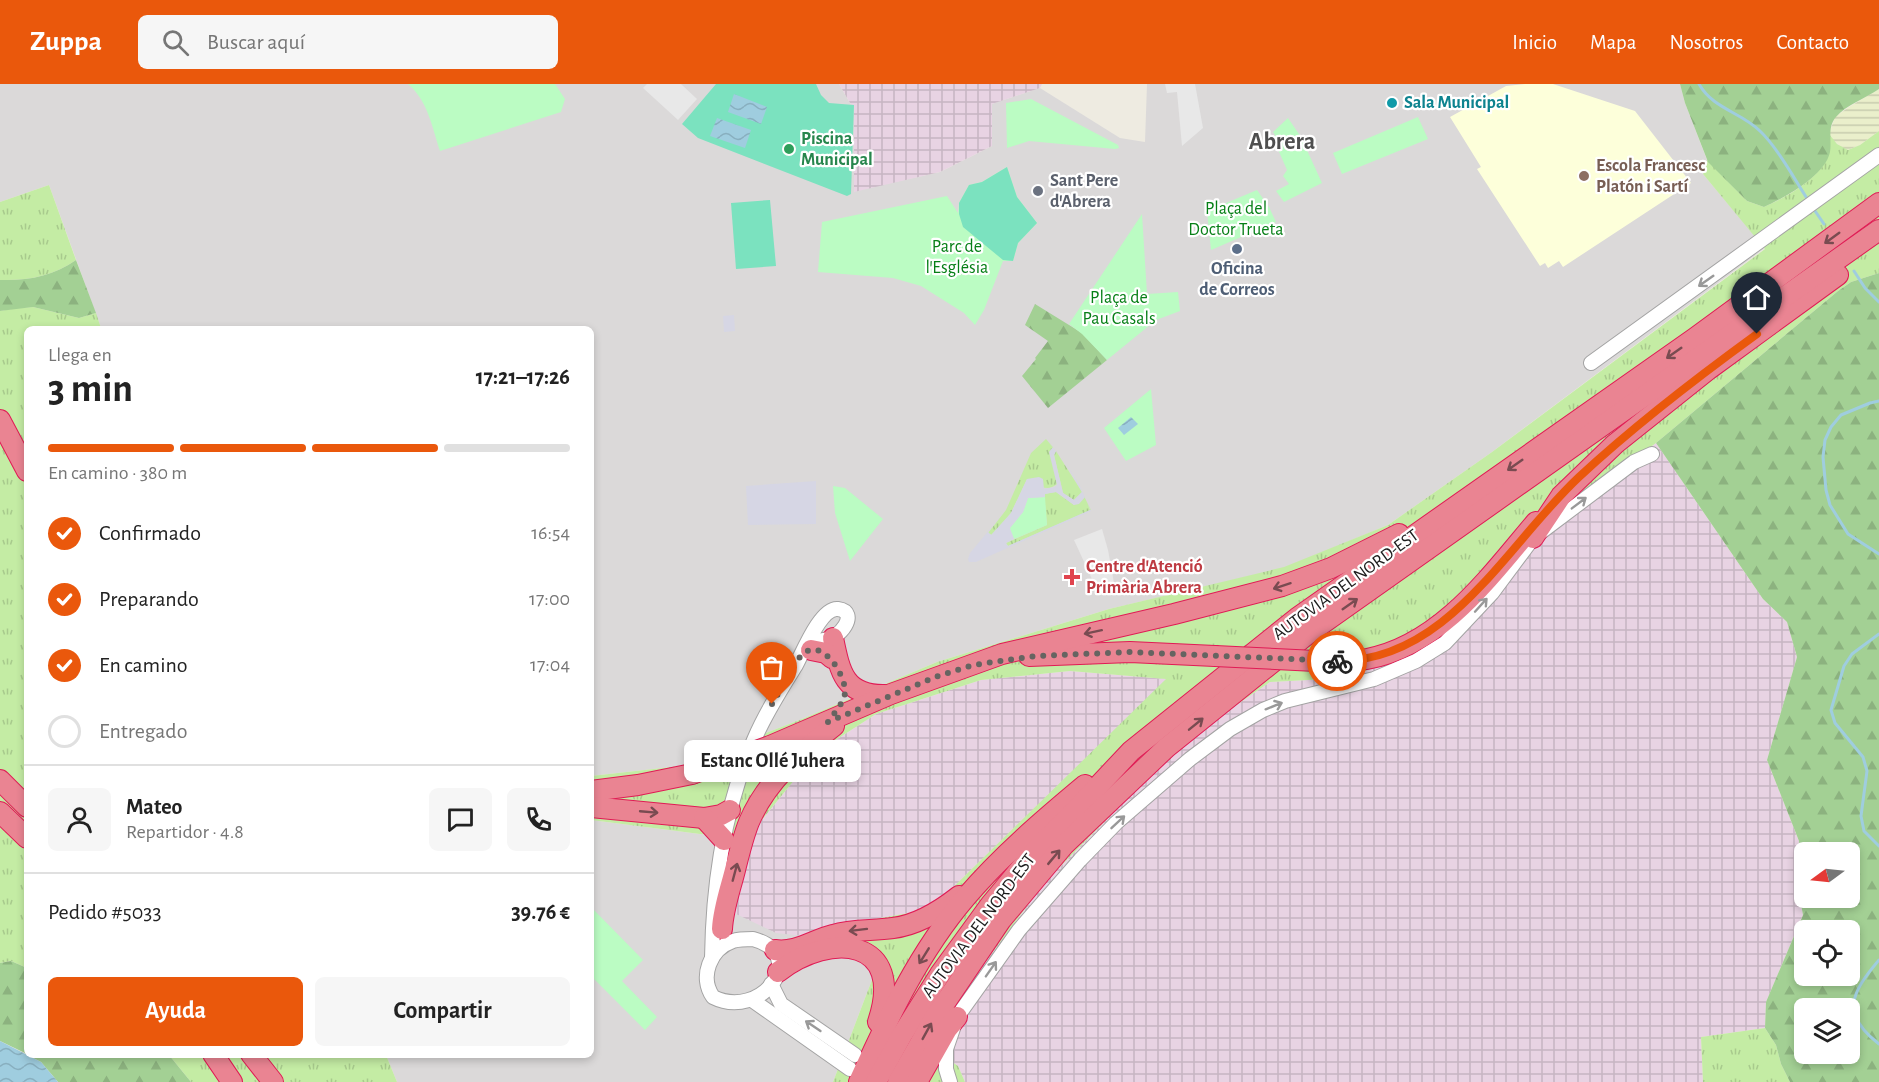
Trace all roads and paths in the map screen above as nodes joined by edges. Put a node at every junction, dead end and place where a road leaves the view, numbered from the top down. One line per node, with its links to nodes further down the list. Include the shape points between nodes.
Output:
1 (1879, 155): 5 (street, one-way to 5)
2 (1879, 203): 12 (highway, AUTOVIA DEL NORD-EST, one-way to 12)
3 (1879, 230): 44 (highway, AUTOVIA DEL NORD-EST, one-way to 3, via 934,1019 1001,920 1064,845 1166,748 1310,633)
4 (1879, 243): 11 (highway, via 1614,444)
5 (1592, 363)
6 (0, 420): 9 (highway)
7 (0, 437): 10 (highway)
8 (1652, 454): 13 (street, one-way to 8, via 1634,462)
9 (24, 465)
10 (24, 479)
11 (1562, 496): 13 (highway); 15 (highway, bridge, via 1544,511 1471,596 1429,633 1368,659 1346,662 1130,652 1060,654)
12 (1450, 510): 15 (highway, one-way to 15, via 1330,568 1282,586 1029,646); 19 (highway, AUTOVIA DEL NORD-EST, via 1297,618)
13 (1533, 538): 36 (street, one-way to 13, via 1048,896 1155,788 1230,729 1263,710 1374,679 1416,661 1444,643 1492,593)
14 (817, 642): 16 (highway, via 836,653 852,688 863,694); 18 (highway, via 832,658 845,690); 24 (street, via 757,733)
15 (973, 665): 16 (highway)
16 (891, 694): 17 (highway)
17 (854, 710): 18 (highway); 31 (highway, one-way to 17, via 723,914 749,821 777,776)
18 (828, 722): 21 (highway, bridge, via 692,774)
19 (1131, 751): 29 (highway, via 1106,767); 43 (highway, AUTOVIA DEL NORD-EST, via 1042,843 991,904 940,974)
20 (0, 780): 22 (highway)
21 (594, 791)
22 (24, 804)
23 (594, 807): 26 (highway, one-way to 26)
24 (730, 810): 26 (highway); 28 (street)
25 (0, 812): 27 (highway)
26 (704, 818): 28 (highway)
27 (24, 835)
28 (723, 840): 30 (street)
29 (1015, 846): 32 (highway, one-way to 32, via 991,862 948,904 918,921 891,928 851,930 789,951); 40 (highway, one-way to 40, via 966,898 934,940)
30 (713, 906): 31 (street); 33 (street)
31 (729, 934): 32 (street, via 765,942); 33 (street, via 728,943)
32 (775, 950): 34 (street, via 779,960)
33 (712, 958): 35 (street, via 706,976 713,997 736,1002)
34 (775, 978): 35 (street); 37 (street, one-way to 34, via 781,1004); 40 (highway, via 793,960 840,946 854,948 875,961 882,973 884,1000)
35 (752, 1000): 40 (street)
36 (957, 1017): 45 (highway, via 946,1029); 46 (street, via 946,1049)
37 (855, 1055)
38 (216, 1058): 41 (highway)
39 (254, 1058): 42 (highway)
40 (853, 1078)
41 (232, 1082)
42 (273, 1082)
43 (876, 1082)
44 (898, 1082)
45 (917, 1082)
46 (950, 1082)

